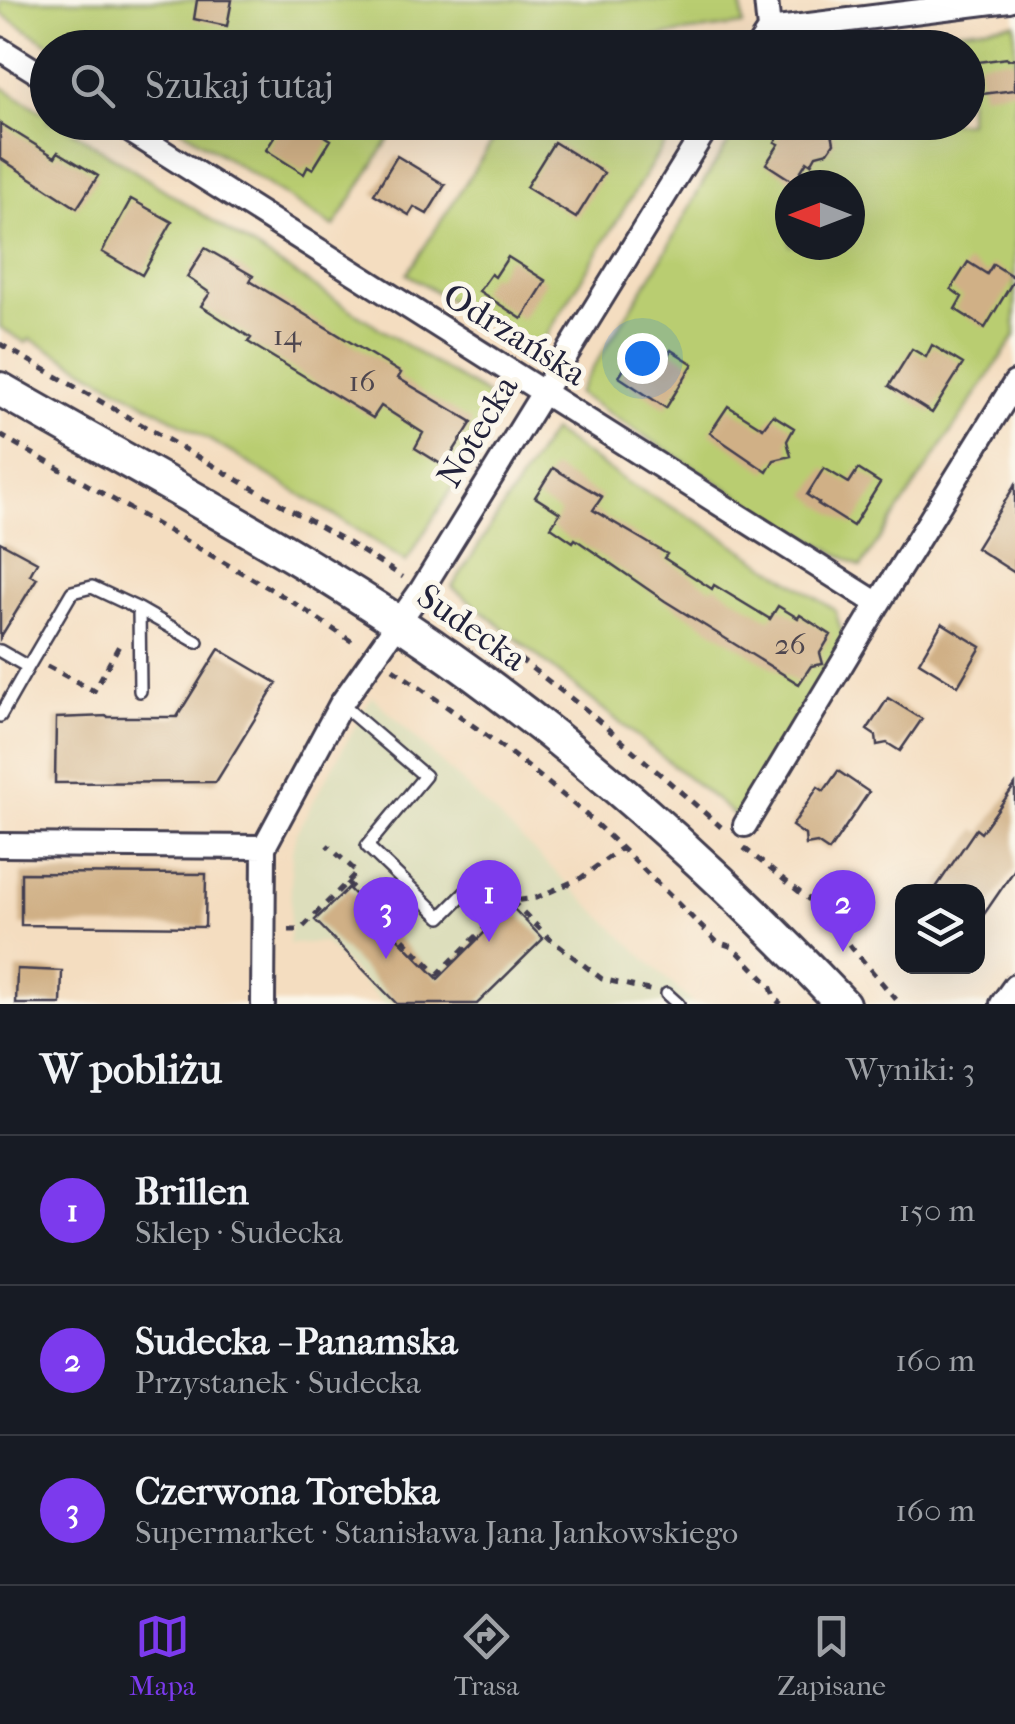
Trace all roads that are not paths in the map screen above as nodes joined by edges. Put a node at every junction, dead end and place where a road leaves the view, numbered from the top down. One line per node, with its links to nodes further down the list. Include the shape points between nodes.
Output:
1 (766, 0): 3 (street)
2 (1009, 0): 4 (street)
3 (764, 30)
4 (820, 30)
5 (0, 49): 6 (street)
6 (30, 68)
7 (144, 140): 11 (street, Odrzańska)
8 (699, 140): 11 (street, Notecka)
9 (1015, 383): 12 (street)
10 (0, 388): 14 (street, Sudecka)
11 (541, 392): 12 (street, Odrzańska); 14 (street, Notecka)
12 (878, 604): 21 (street)
13 (139, 608): 15 (lane); 17 (lane, via 92,587 72,592); 18 (lane)
14 (398, 622): 19 (street, Notecka); 29 (street, Sudecka, via 591,766 752,910)
15 (196, 642)
16 (0, 651): 17 (lane)
17 (28, 667): 20 (lane)
18 (140, 690)
19 (341, 704): 23 (street, Notecka); 24 (lane, via 425,776 367,846 441,917)
20 (0, 716)
21 (746, 825)
22 (0, 845): 23 (street)
23 (264, 847): 27 (street)
24 (473, 884)
25 (1015, 986): 30 (street)
26 (667, 994): 28 (lane)
27 (263, 1004)
28 (678, 1004)
29 (843, 1004)
30 (1002, 1004)

